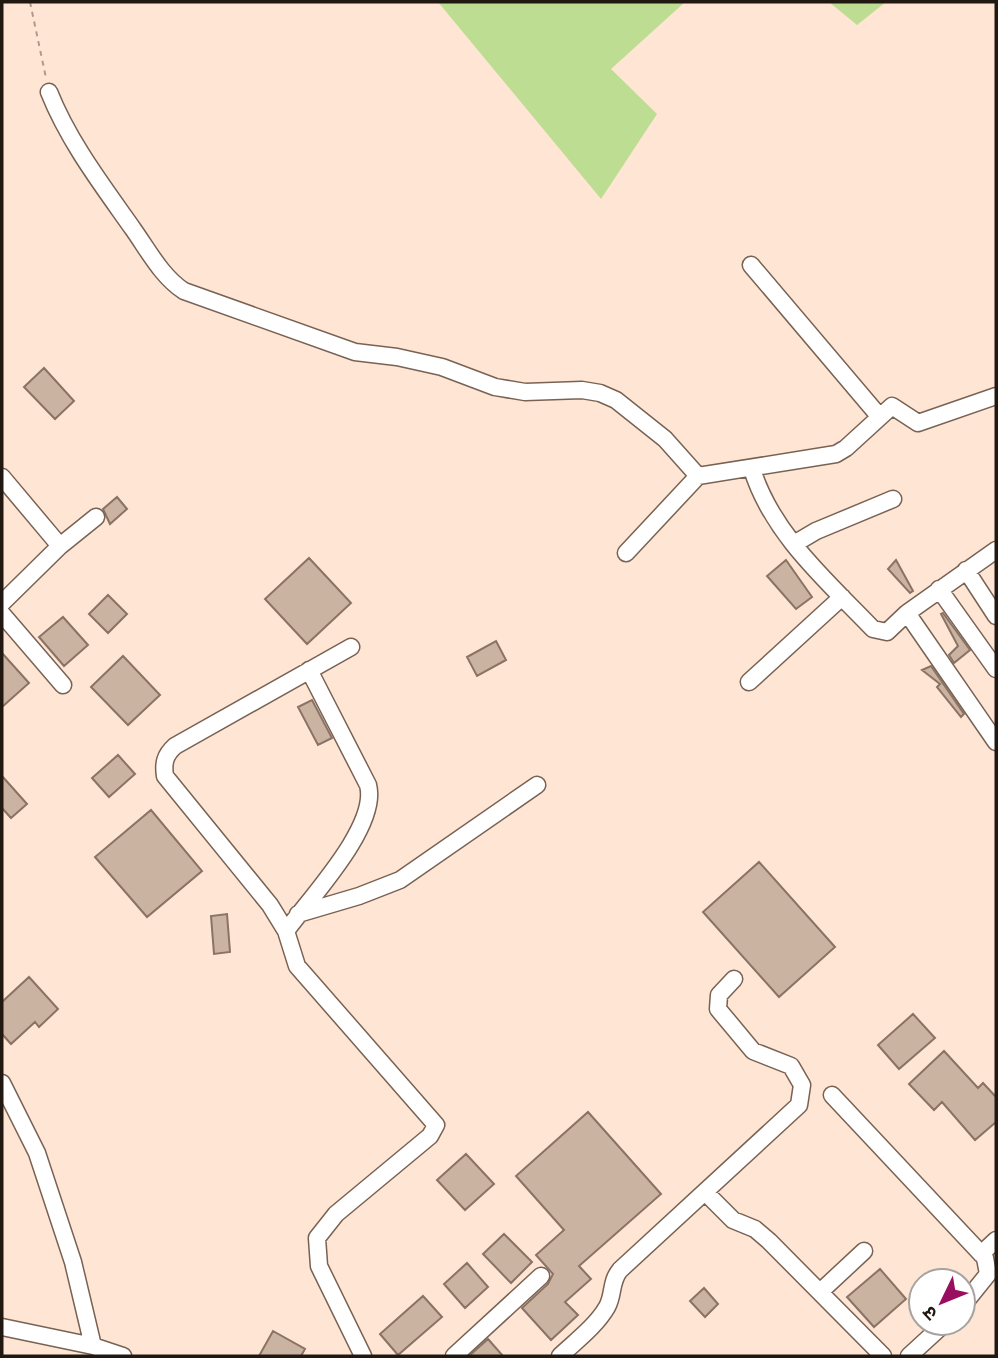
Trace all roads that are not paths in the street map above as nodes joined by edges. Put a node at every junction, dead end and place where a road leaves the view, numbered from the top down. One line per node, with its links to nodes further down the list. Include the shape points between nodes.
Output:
1 (49, 92): 6 (street, via 61,123 94,173 165,274 184,291 346,350 442,367 495,387 525,392 588,390 608,396 671,445)
2 (751, 265): 4 (street)
3 (996, 396): 4 (street, via 923,422 911,421 892,405)
4 (879, 416): 5 (street, via 836,454)
5 (752, 469): 6 (street); 10 (street, via 764,503)
6 (698, 476): 13 (street)
7 (2, 477): 11 (street)
8 (893, 499): 10 (street)
9 (96, 517): 11 (street)
10 (794, 544): 16 (street)
11 (60, 546): 17 (street)
12 (996, 550): 14 (street)
13 (626, 553)
14 (966, 570): 15 (street); 20 (street)
15 (939, 589): 18 (street); 22 (street)
16 (842, 597): 18 (street, via 878,633 887,632); 24 (street)
17 (2, 603)
18 (907, 613): 26 (street)
19 (2, 614): 25 (street)
20 (996, 616)
21 (351, 647): 23 (street)
22 (996, 669)
23 (309, 670): 28 (street, via 368,785 370,802 348,847); 29 (street, via 176,746 164,766 165,776)
24 (749, 682)
25 (63, 685)
26 (996, 742)
27 (537, 785): 28 (street, via 400,880)
28 (298, 914): 29 (street)
29 (286, 931): 44 (street, via 296,966 436,1125 429,1136 337,1214 317,1238 319,1266)
30 (734, 979): 33 (street, via 717,999 720,1013 760,1056 791,1066 802,1085 802,1097 795,1110)
31 (2, 1083): 42 (street, via 37,1153 73,1262)
32 (832, 1095): 36 (street)
33 (705, 1192): 39 (street, via 735,1222 761,1233); 46 (street, via 620,1270 606,1310)
34 (996, 1240): 36 (street)
35 (864, 1251): 39 (street)
36 (981, 1254): 38 (street, via 988,1274)
37 (541, 1276): 45 (street)
38 (977, 1288)
39 (820, 1292): 47 (street)
40 (2, 1327): 42 (street)
41 (930, 1337): 48 (street)
42 (93, 1346): 43 (street)
43 (123, 1356)
44 (363, 1356)
45 (454, 1356)
46 (560, 1356)
47 (883, 1356)
48 (909, 1356)

